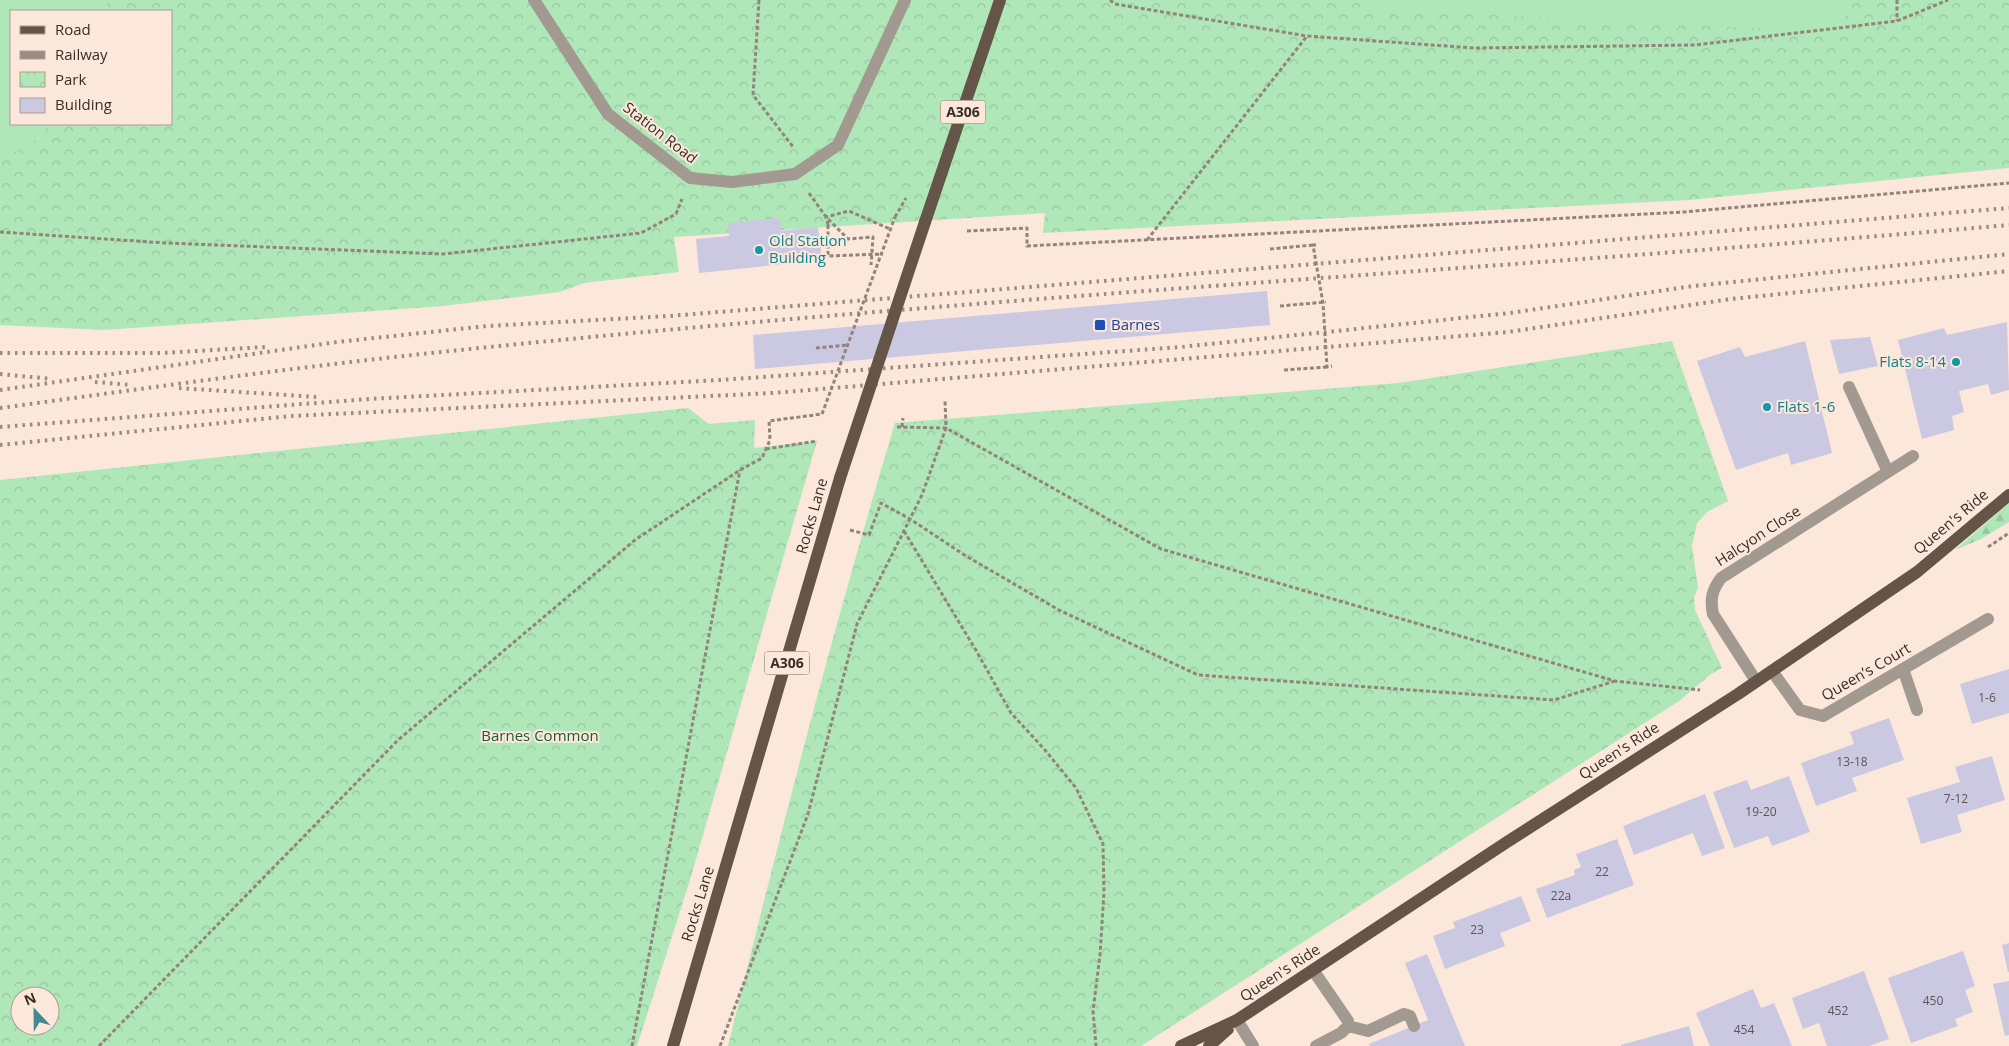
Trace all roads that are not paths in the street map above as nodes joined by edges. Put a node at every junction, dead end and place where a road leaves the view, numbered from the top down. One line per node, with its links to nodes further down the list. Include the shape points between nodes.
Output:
1 (534, 0): 2 (street, Station Road, via 608,114 690,178 732,182 795,174 838,145)
2 (905, 0)
3 (1000, 0): 17 (main road, Rocks Lane / A306, bridge, via 840,478)
4 (1849, 388): 6 (street)
5 (1913, 456): 6 (street, Halcyon Close)
6 (1888, 472): 11 (street, Halcyon Close, via 1721,578 1714,588 1713,614)
7 (2009, 495): 10 (main road, Queen's Ride, via 1917,572)
8 (1988, 619): 9 (street, Queen’s Court)
9 (1903, 669): 10 (street, Queen’s Court, via 1823,716 1800,710); 12 (street)
10 (1772, 671): 11 (main road, Queen's Ride)
11 (1756, 681): 13 (main road, Queen's Ride)
12 (1917, 710)
13 (1313, 970): 14 (main road, Queen's Ride); 15 (street, via 1348,1021)
14 (1237, 1020): 18 (main road, Queen's Ride); 19 (main road, Queen's Ride); 20 (street)
15 (1348, 1026): 16 (street, via 1368,1031 1404,1014 1410,1016); 21 (street, via 1342,1033)
16 (1414, 1026)
17 (673, 1046)
18 (1181, 1046)
19 (1209, 1046)
20 (1253, 1046)
21 (1316, 1046)

